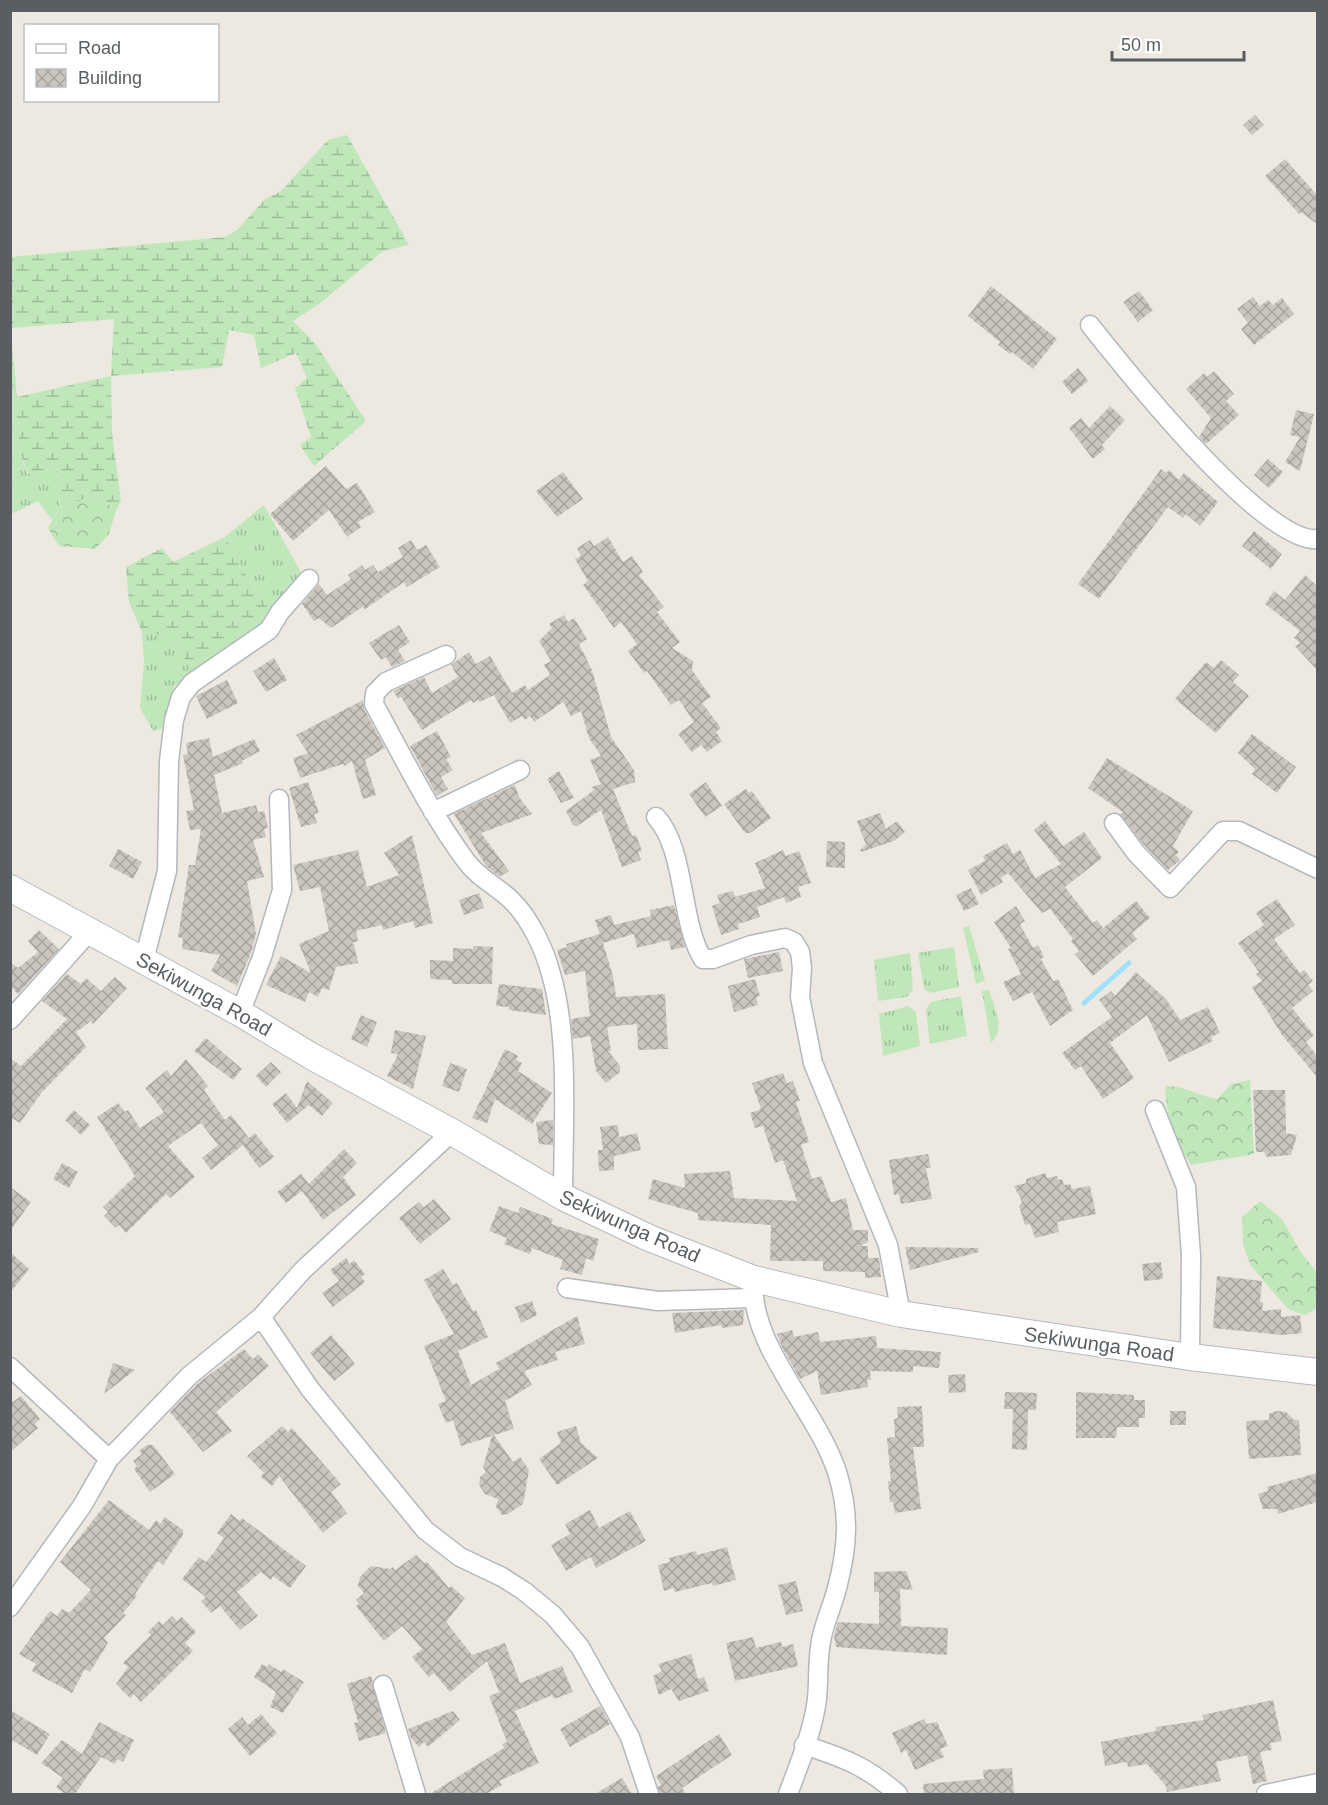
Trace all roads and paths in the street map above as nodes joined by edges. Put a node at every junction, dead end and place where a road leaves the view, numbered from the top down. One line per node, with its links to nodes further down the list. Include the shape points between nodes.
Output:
1 (1090, 325): 2 (street, via 1140,389 1193,447 1276,526 1310,540)
2 (1317, 539)
3 (309, 579): 13 (street, via 269,630 192,683 181,697 169,761 167,871)
4 (446, 655): 7 (street, via 386,682 375,693 374,704)
5 (520, 770): 7 (street)
6 (279, 799): 14 (street, via 282,890)
7 (433, 812): 18 (street, via 466,862 483,881 514,903 535,936 551,974 564,1085)
8 (656, 817): 21 (street, via 665,826 703,959 785,938 794,942 800,952 800,997 813,1063 888,1245)
9 (1114, 823): 10 (street, via 1170,888 1223,831 1239,831)
10 (1317, 869)
11 (10, 888): 12 (main road, Sekiwunga Road)
12 (90, 931): 13 (main road, Sekiwunga Road); 15 (street)
13 (144, 960): 14 (main road, Sekiwunga Road)
14 (240, 1013): 17 (main road, Sekiwunga Road)
15 (10, 1020)
16 (1155, 1110): 23 (street, via 1186,1187 1191,1256)
17 (452, 1132): 18 (main road, Sekiwunga Road); 22 (street, via 303,1270)
18 (563, 1197): 20 (main road, Sekiwunga Road)
19 (567, 1288): 20 (street, via 658,1301)
20 (753, 1289): 21 (main road, Sekiwunga Road); 29 (street, via 760,1329 819,1429 837,1470 847,1507 846,1545 822,1636 816,1701)
21 (901, 1314): 23 (main road, Sekiwunga Road)
22 (261, 1317): 26 (street, via 189,1376); 32 (street, via 310,1389 425,1530 460,1557 524,1591 553,1615 580,1647 630,1737)
23 (1190, 1357): 25 (main road, Sekiwunga Road)
24 (10, 1367): 26 (street)
25 (1317, 1372)
26 (110, 1459): 27 (street, via 82,1506)
27 (10, 1607)
28 (383, 1685): 31 (street)
29 (804, 1745): 33 (street); 34 (street, via 874,1773)
30 (1317, 1783): 35 (street)
31 (416, 1794)
32 (649, 1794)
33 (788, 1794)
34 (898, 1794)
35 (1266, 1794)

